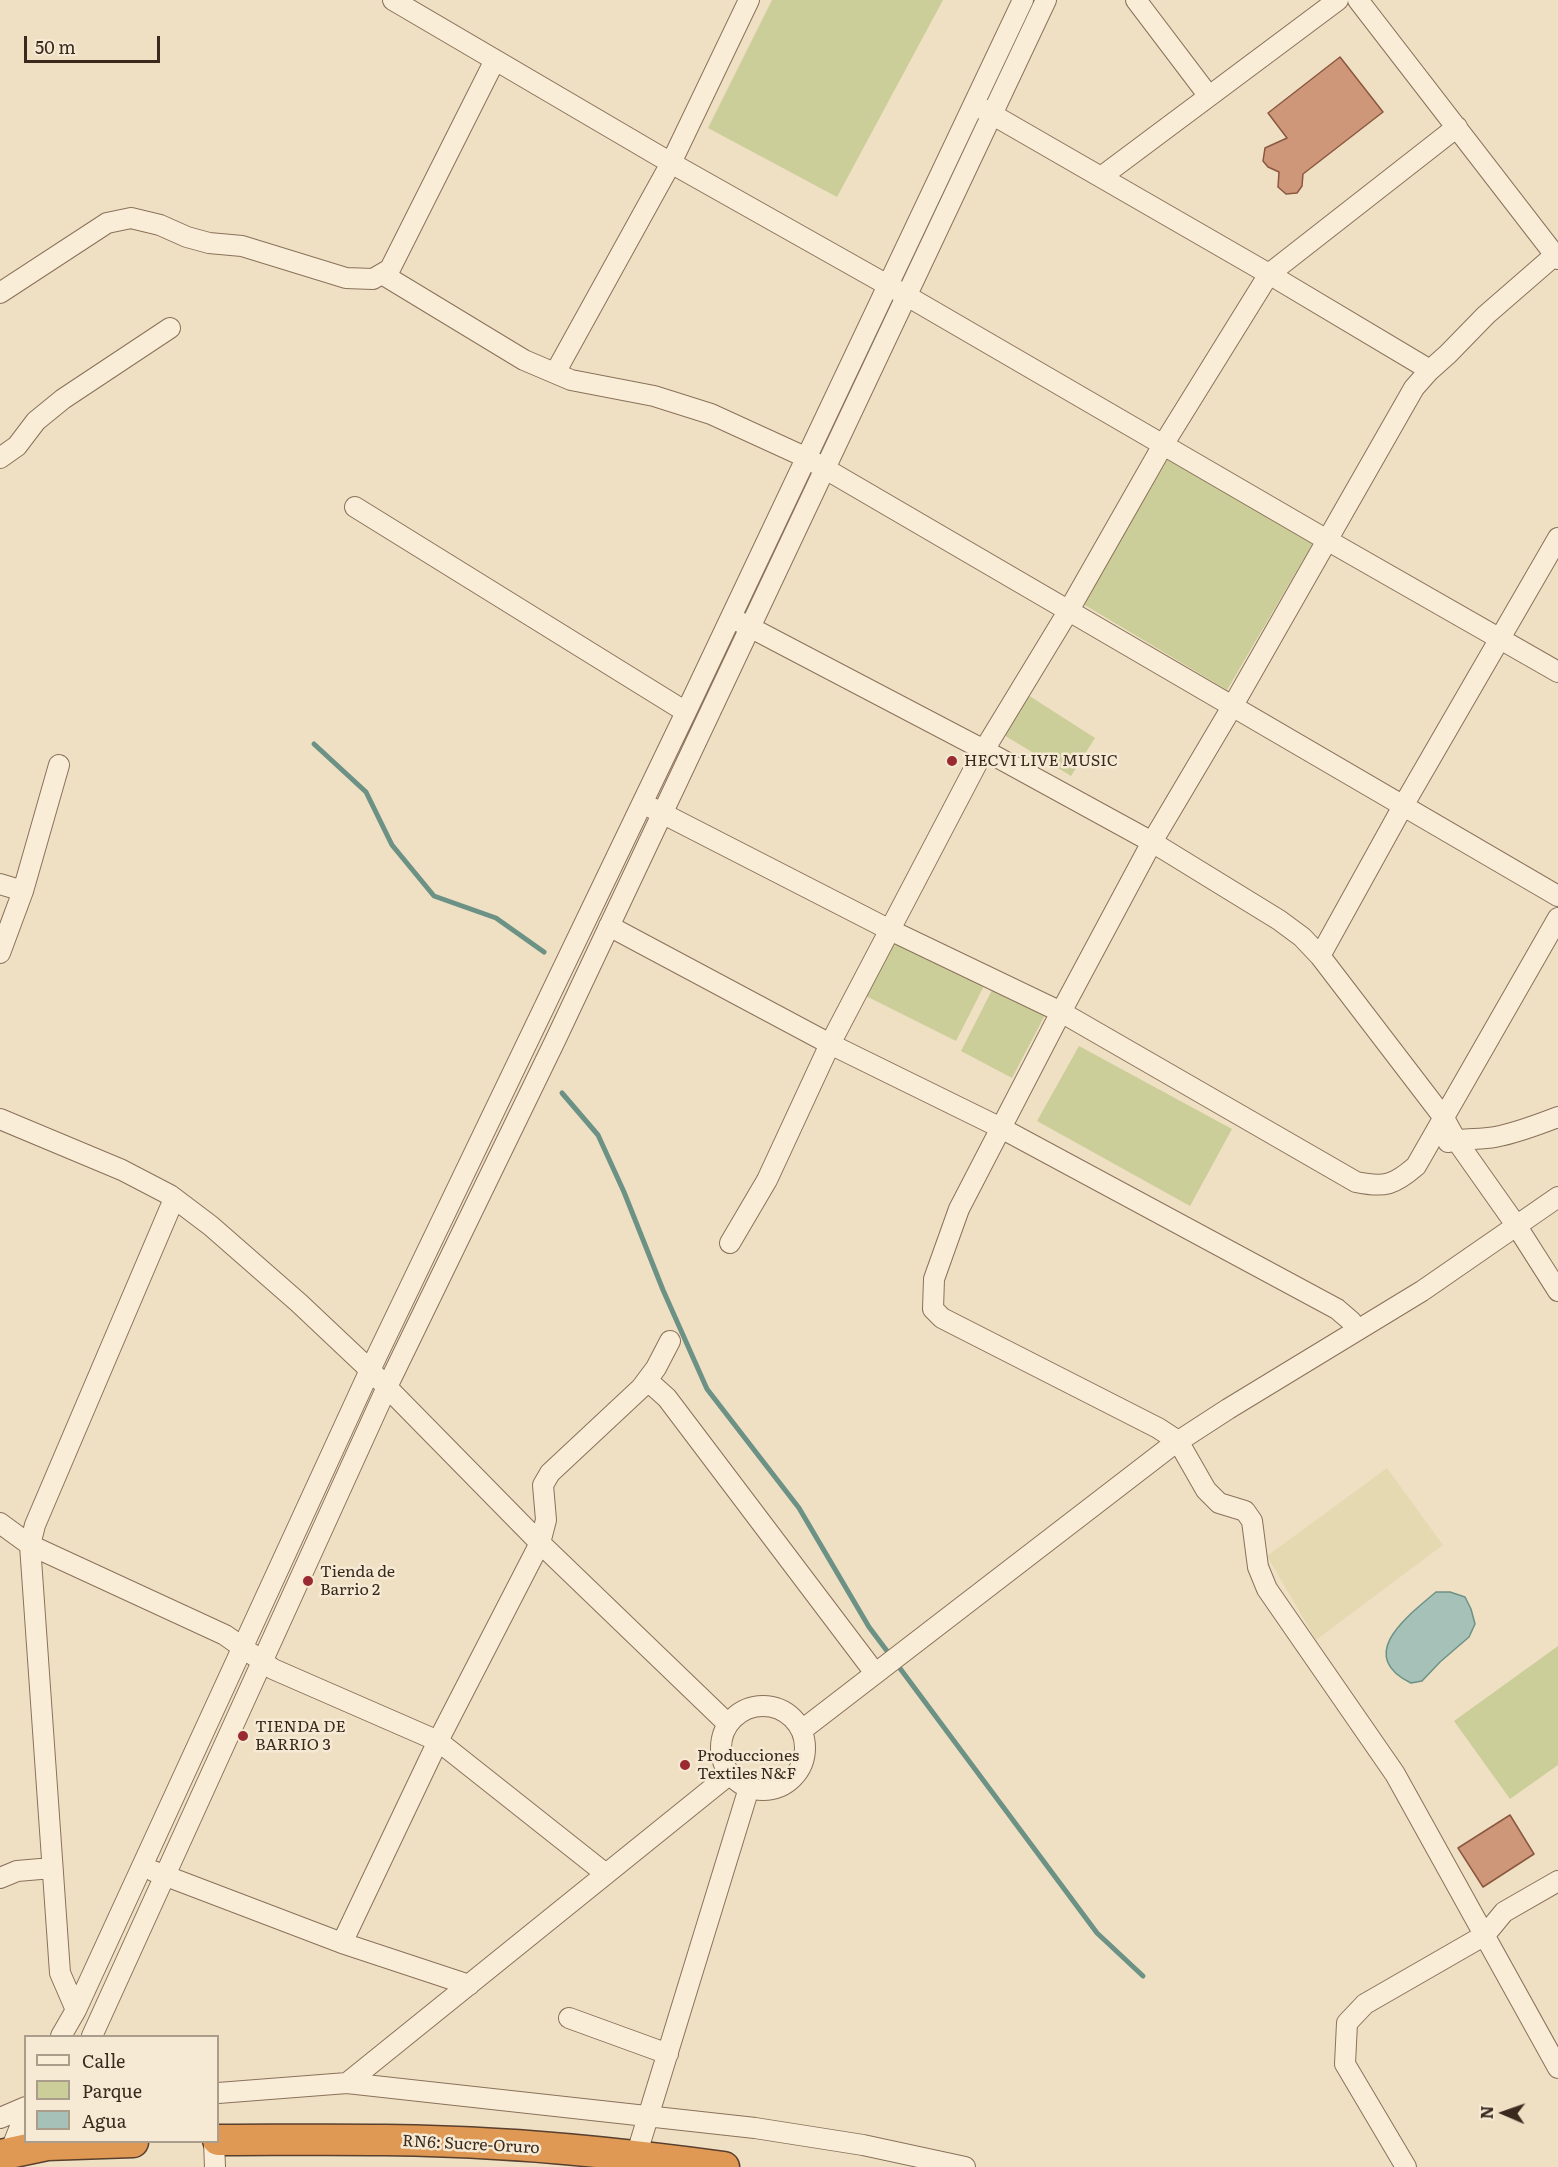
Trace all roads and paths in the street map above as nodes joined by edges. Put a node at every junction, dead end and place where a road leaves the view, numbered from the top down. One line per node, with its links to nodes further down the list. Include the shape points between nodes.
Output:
1 (393, 0): 8 (street)
2 (749, 0): 13 (street)
3 (1023, 0): 10 (street)
4 (1046, 0): 11 (street)
5 (1136, 0): 9 (street)
6 (1338, 0): 9 (street)
7 (1358, 0): 12 (street)
8 (495, 60): 13 (street); 16 (street, via 390,269)
9 (1208, 95): 14 (street)
10 (974, 103): 11 (street); 18 (street)
11 (992, 114): 14 (street); 20 (street)
12 (1457, 127): 15 (street); 17 (street)
13 (671, 163): 18 (street); 23 (street)
14 (1101, 177): 17 (street)
15 (1556, 257): 22 (street, via 1486,315)
16 (382, 274): 19 (street, via 373,279 346,278 242,246 209,243 131,218 107,223); 23 (street, via 524,360)
17 (1269, 274): 22 (street); 24 (street)
18 (888, 285): 20 (street); 25 (street)
19 (0, 293)
20 (908, 296): 24 (street); 27 (street)
21 (170, 328): 26 (street, via 63,399)
22 (1430, 370): 30 (street, via 1414,388)
23 (555, 373): 25 (street, via 711,414)
24 (1163, 445): 30 (street); 31 (street)
25 (805, 457): 27 (street); 32 (street)
26 (0, 458)
27 (826, 468): 31 (street); 33 (street)
28 (355, 507): 37 (street)
29 (1558, 538): 34 (street)
30 (1326, 540): 34 (street); 36 (street)
31 (1069, 610): 36 (street); 38 (street)
32 (731, 616): 33 (street); 37 (street)
33 (749, 628): 38 (street); 42 (street)
34 (1500, 637): 35 (street); 41 (street)
35 (1558, 672)
36 (1232, 707): 41 (street); 43 (street)
37 (686, 712): 40 (street)
38 (984, 750): 43 (street); 49 (street)
39 (59, 765): 45 (street)
40 (643, 802): 42 (street); 67 (street)
41 (1403, 806): 46 (street); 51 (street)
42 (662, 814): 48 (street); 49 (street)
43 (1152, 842): 51 (street, via 1279,920); 52 (street)
44 (0, 884): 45 (street)
45 (23, 891): 50 (street)
46 (1558, 896)
47 (1558, 918): 55 (street)
48 (609, 926): 53 (street); 69 (street)
49 (890, 930): 52 (street); 53 (street)
50 (0, 953)
51 (1320, 956): 55 (street)
52 (1061, 1012): 57 (street); 59 (street, via 1356,1182 1384,1185 1399,1181 1416,1166)
53 (831, 1044): 57 (street); 63 (street, via 767,1180)
54 (1558, 1117): 58 (street, via 1517,1132)
55 (1444, 1118): 58 (street); 59 (street)
56 (0, 1119): 61 (street, via 122,1170)
57 (1001, 1128): 65 (street, via 1337,1309); 70 (street, via 959,1209 934,1279 933,1308 942,1318)
58 (1456, 1140): 59 (street); 62 (street)
59 (1426, 1149)
60 (1558, 1197): 62 (street)
61 (174, 1199): 67 (street, via 220,1234); 73 (street, via 35,1525)
62 (1516, 1225): 64 (street); 65 (street, via 1422,1291)
63 (730, 1244)
64 (1558, 1291)
65 (1357, 1330): 70 (street)
66 (670, 1341): 68 (street)
67 (370, 1370): 69 (street); 74 (street)
68 (647, 1380): 72 (street, via 550,1473 543,1485 546,1520); 76 (street, via 667,1398)
69 (387, 1387): 72 (street); 75 (street)
70 (1178, 1441): 76 (street); 88 (street, via 1206,1490 1219,1503 1245,1511 1252,1521 1258,1567 1267,1589 1395,1774)
71 (0, 1523): 73 (street)
72 (540, 1543): 77 (street); 79 (street)
73 (30, 1545): 74 (street, via 225,1635); 83 (street)
74 (243, 1647): 75 (street); 82 (street)
75 (262, 1662): 79 (street); 85 (street)
76 (875, 1673): 78 (street)
77 (728, 1724): 78 (street, via 748,1708 773,1706 795,1719); 80 (street, via 721,1749)
78 (802, 1730): 81 (street, via 805,1758 790,1781 763,1791)
79 (438, 1741): 84 (street); 89 (street)
80 (730, 1774): 81 (street); 84 (street)
81 (749, 1788): 95 (street)
82 (142, 1866): 85 (street); 91 (street)
83 (52, 1868): 86 (street, via 17,1871); 91 (street, via 60,1973)
84 (606, 1874): 90 (street)
85 (165, 1875): 89 (street); 94 (street)
86 (0, 1878)
87 (1558, 1881): 88 (street, via 1504,1912)
88 (1485, 1935): 96 (street); 111 (street, via 1365,2004 1347,2023 1345,2064)
89 (342, 1943): 90 (street)
90 (469, 1985): 97 (street)
91 (76, 2010): 93 (street)
92 (570, 2018): 95 (street)
93 (62, 2035)
94 (93, 2035)
95 (668, 2054): 101 (street)
96 (1558, 2068)
97 (347, 2083): 98 (street); 101 (street)
98 (219, 2093)
99 (24, 2110): 102 (street)
100 (24, 2113): 106 (street)
101 (649, 2116): 107 (street); 110 (street, via 863,2145)
102 (0, 2118)
103 (219, 2141): 107 (highway, RN6: Sucre-Oruro, via 496,2144)
104 (74, 2143): 106 (highway)
105 (216, 2143): 108 (street)
106 (5, 2154)
107 (636, 2162): 109 (highway, RN6: Sucre-Oruro)
108 (215, 2167)
109 (724, 2167)
110 (965, 2167)
111 (1406, 2167)

